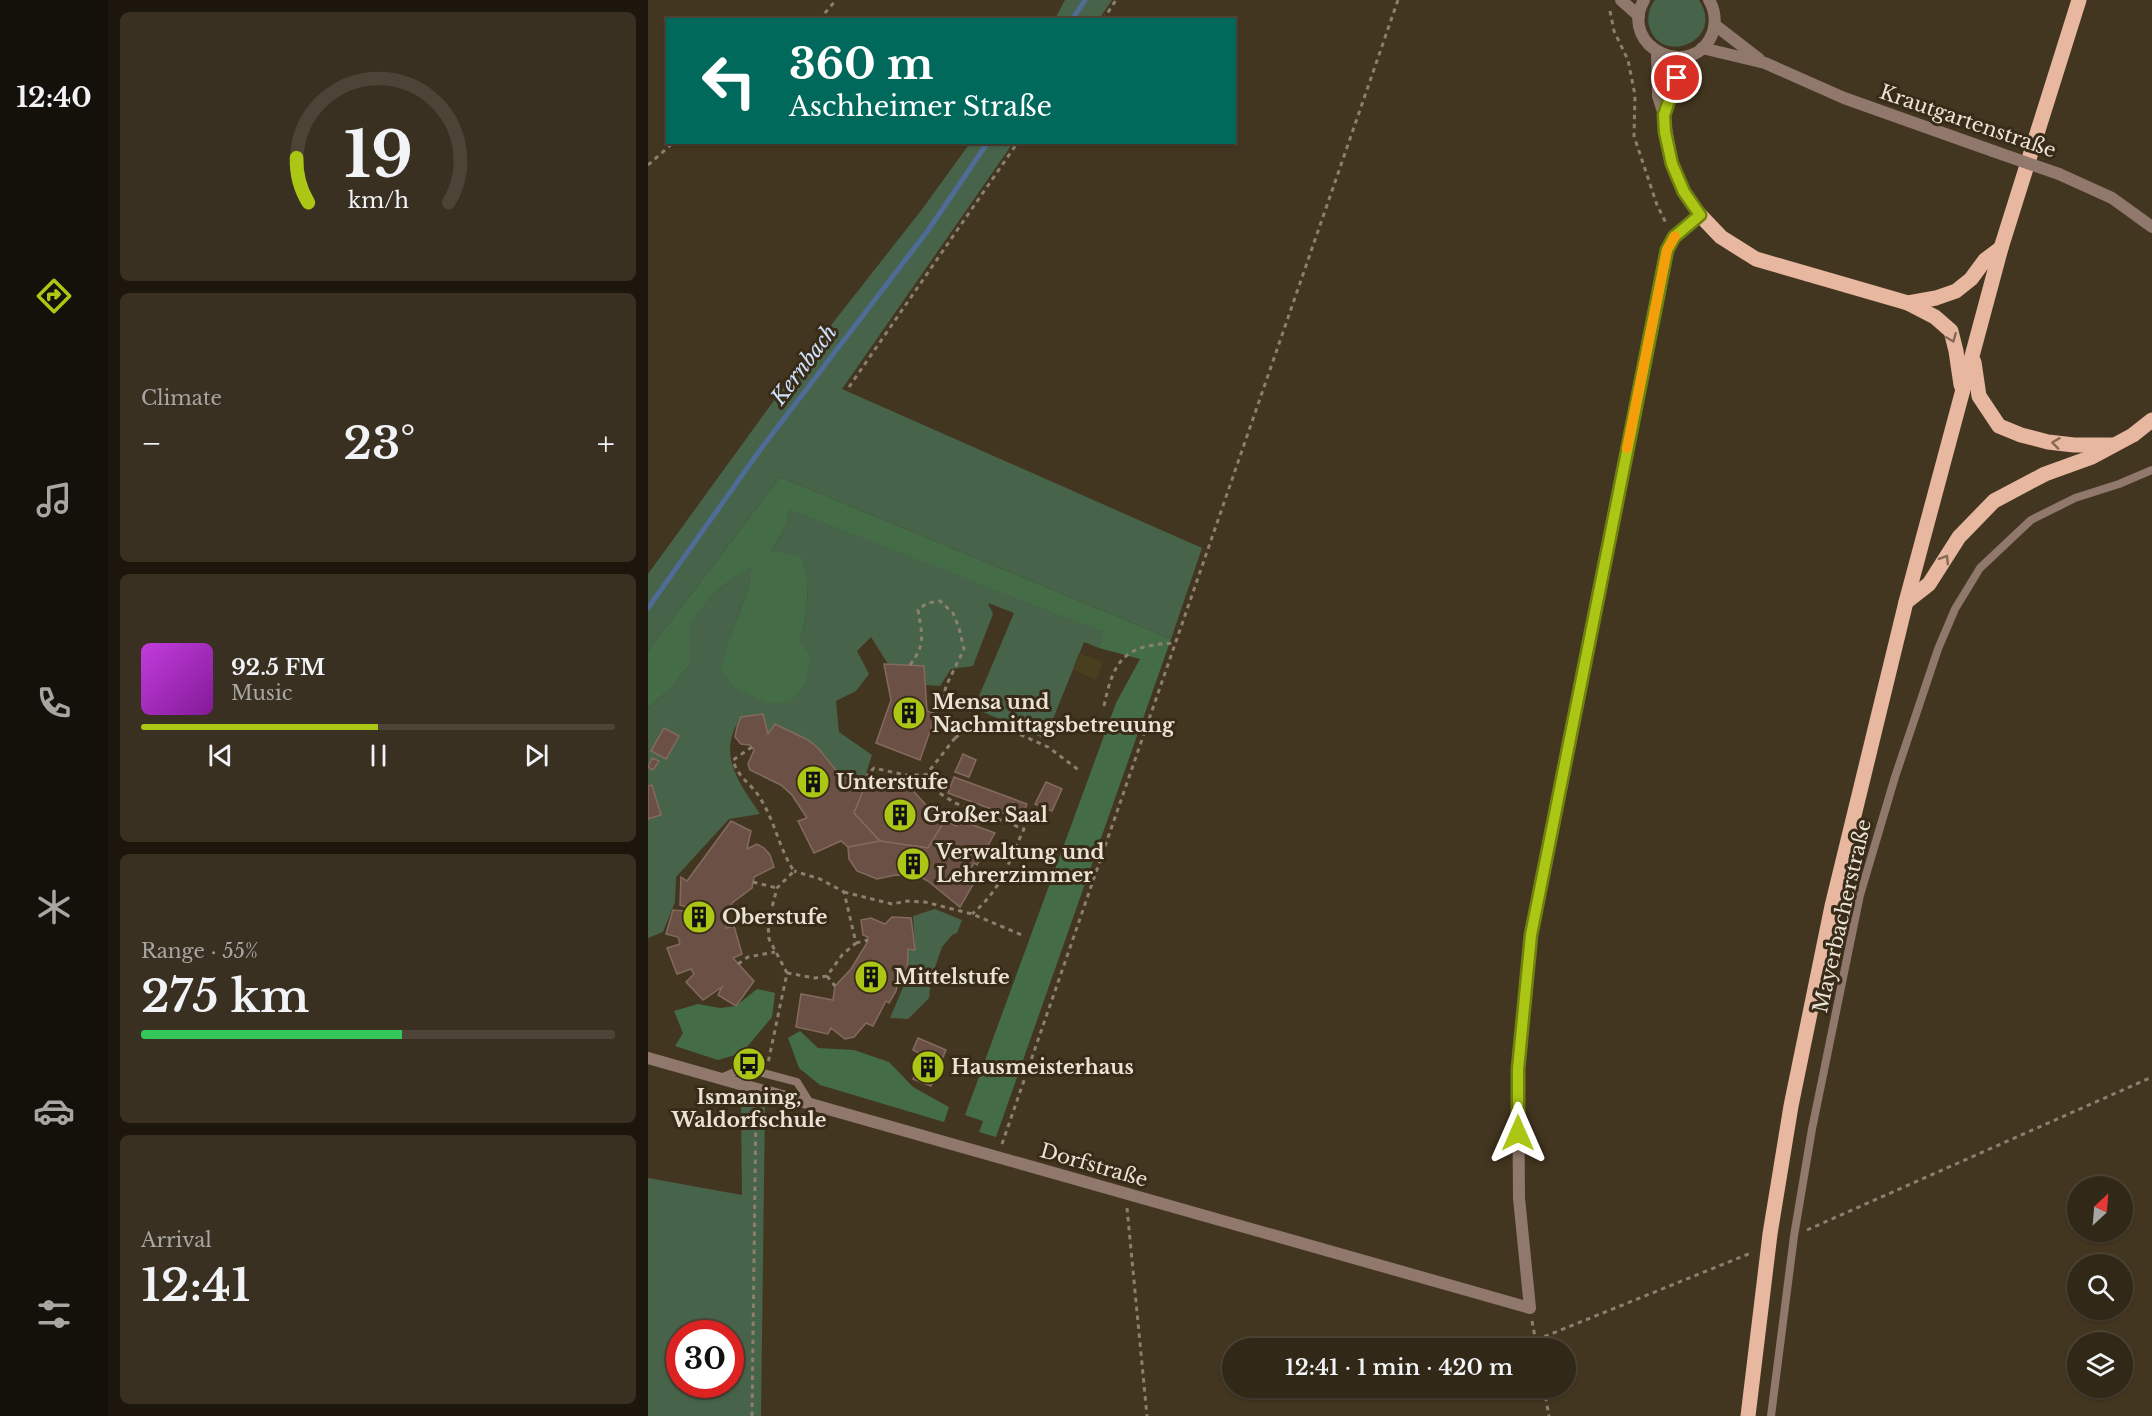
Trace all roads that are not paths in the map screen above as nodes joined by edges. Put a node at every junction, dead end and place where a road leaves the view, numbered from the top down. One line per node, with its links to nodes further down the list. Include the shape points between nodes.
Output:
1 (1621, 0): 5 (street)
2 (1644, 0): 5 (street)
3 (1709, 0): 6 (street)
4 (2079, 0): 14 (main road)
5 (1638, 16): 8 (street, via 1643,37)
6 (1715, 25): 7 (street); 10 (street, Krautgartenstraße)
7 (1702, 48): 9 (street); 10 (street, Krautgartenstraße)
8 (1657, 52): 9 (street); 11 (street, via 1658,96)
9 (1683, 57): 11 (street)
10 (1765, 63): 13 (street, Krautgartenstraße, bridge, via 1844,98 2059,174 2112,198)
11 (1664, 115): 12 (street, via 1672,164)
12 (1700, 215): 15 (main road, via 1721,237 1756,259); 24 (street, Dorfstraße, via 1674,237 1664,262 1531,935 1518,1069 1519,1198 1530,1308)
13 (2152, 227)
14 (2001, 248): 15 (main road, via 1956,291); 16 (main road)
15 (1908, 303): 17 (main road, one-way to 17, via 1935,317 1951,331)
16 (1972, 354): 17 (main road); 19 (main road, one-way to 16, via 2048,442 1999,426 1979,396)
17 (1962, 394): 21 (main road)
18 (2152, 420): 19 (main road)
19 (2114, 445): 21 (main road, one-way to 19, via 1929,584 1959,537 1994,501 2044,474)
20 (2152, 470): 26 (lane, Mayerbacherstraße, via 2075,498 2031,520 1980,568 1955,609 1938,649 1860,895 1812,1129)
21 (1906, 602): 25 (main road, via 1802,1046 1770,1234)
22 (648, 1058): 23 (street, Dorfstraße)
23 (719, 1078): 24 (street, Dorfstraße); 24 (lane, via 744,1068 797,1082)
24 (811, 1105)
25 (1748, 1416)
26 (1771, 1416)

